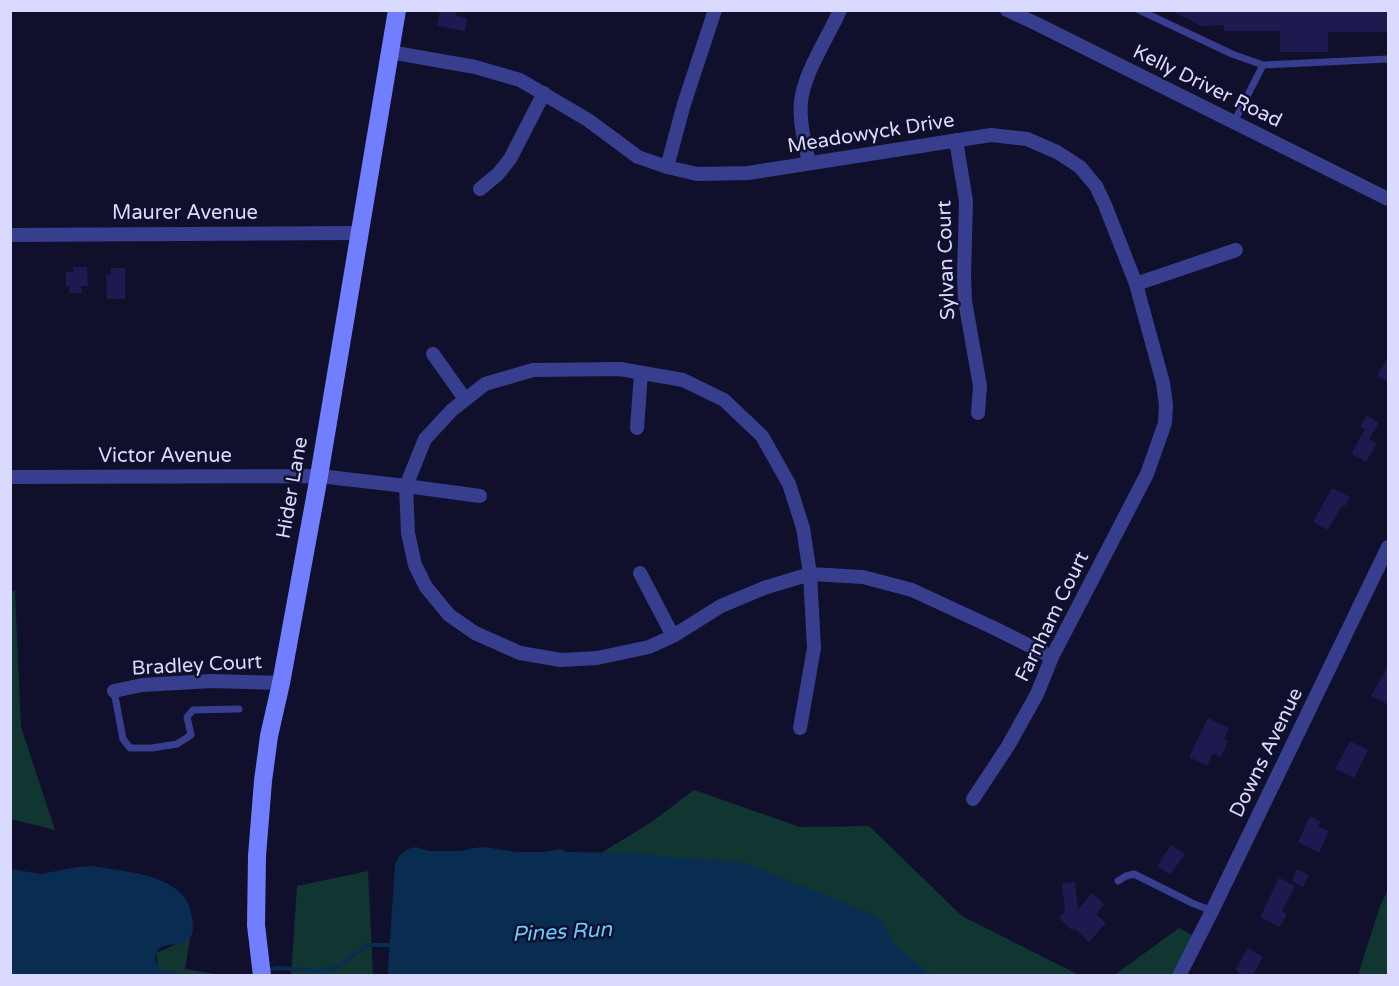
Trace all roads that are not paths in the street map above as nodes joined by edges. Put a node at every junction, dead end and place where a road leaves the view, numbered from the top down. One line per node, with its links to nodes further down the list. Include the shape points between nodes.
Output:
1 (397, 10): 6 (street, Hider Lane)
2 (715, 10): 13 (street)
3 (840, 10): 12 (street, via 808,74 801,102)
4 (1007, 10): 10 (street, Kelly Driver Road)
5 (1139, 10): 8 (lane)
6 (390, 52): 9 (street, Meadowyck Drive, via 475,67 520,80); 16 (street, Hider Lane)
7 (1389, 59): 8 (lane)
8 (1263, 65): 10 (lane)
9 (544, 93): 13 (street, Meadowyck Drive, via 638,158); 14 (street, via 510,159)
10 (1234, 122): 15 (street, Kelly Driver Road)
11 (956, 140): 12 (street, Meadowyck Drive); 19 (street, Meadowyck Drive, via 991,135 1027,139 1080,167 1096,186); 23 (street, Sylvan Court, via 966,201 963,276 980,386)
12 (809, 163): 13 (street, Meadowyck Drive, via 748,173 697,174)
13 (667, 167)
14 (480, 189)
15 (1389, 199)
16 (360, 233): 17 (street, Maurer Avenue); 26 (street, Hider Lane)
17 (10, 235)
18 (1236, 250): 19 (street)
19 (1136, 284): 25 (street, Meadowyck Drive, via 1166,405)
20 (433, 354): 22 (street)
21 (641, 373): 22 (street, via 620,369 533,370 485,384); 24 (street); 32 (street, via 683,380 724,400 762,436 789,483 803,528)
22 (465, 399): 28 (street, via 425,439)
23 (978, 413)
24 (637, 428)
25 (1157, 447): 34 (street, Farnham Court, via 1147,474)
26 (319, 476): 27 (street, Victor Avenue); 28 (street, Victor Avenue); 35 (street, Hider Lane)
27 (10, 477)
28 (406, 486): 29 (street, Victor Avenue); 33 (street, via 408,533 415,566 449,615 475,633 520,653 561,660 597,658 649,647)
29 (480, 496)
30 (1389, 546): 41 (street, Downs Avenue)
31 (640, 573): 33 (street)
32 (810, 574): 33 (street, via 721,606); 34 (street, via 863,577 912,590); 38 (street, via 814,648)
33 (673, 636)
34 (1052, 657): 39 (street, Farnham Court, via 1008,747)
35 (281, 683): 36 (street, Bradley Court, via 212,681 142,685); 42 (street, Hider Lane, via 269,736 257,856 256,925)
36 (114, 691): 37 (lane, via 123,739 130,748 177,744 191,735 187,717 193,710)
37 (239, 709)
38 (800, 728)
39 (974, 799)
40 (1118, 880): 41 (lane, via 1134,874)
41 (1212, 911): 43 (street, Downs Avenue)
42 (262, 975)
43 (1179, 975)

